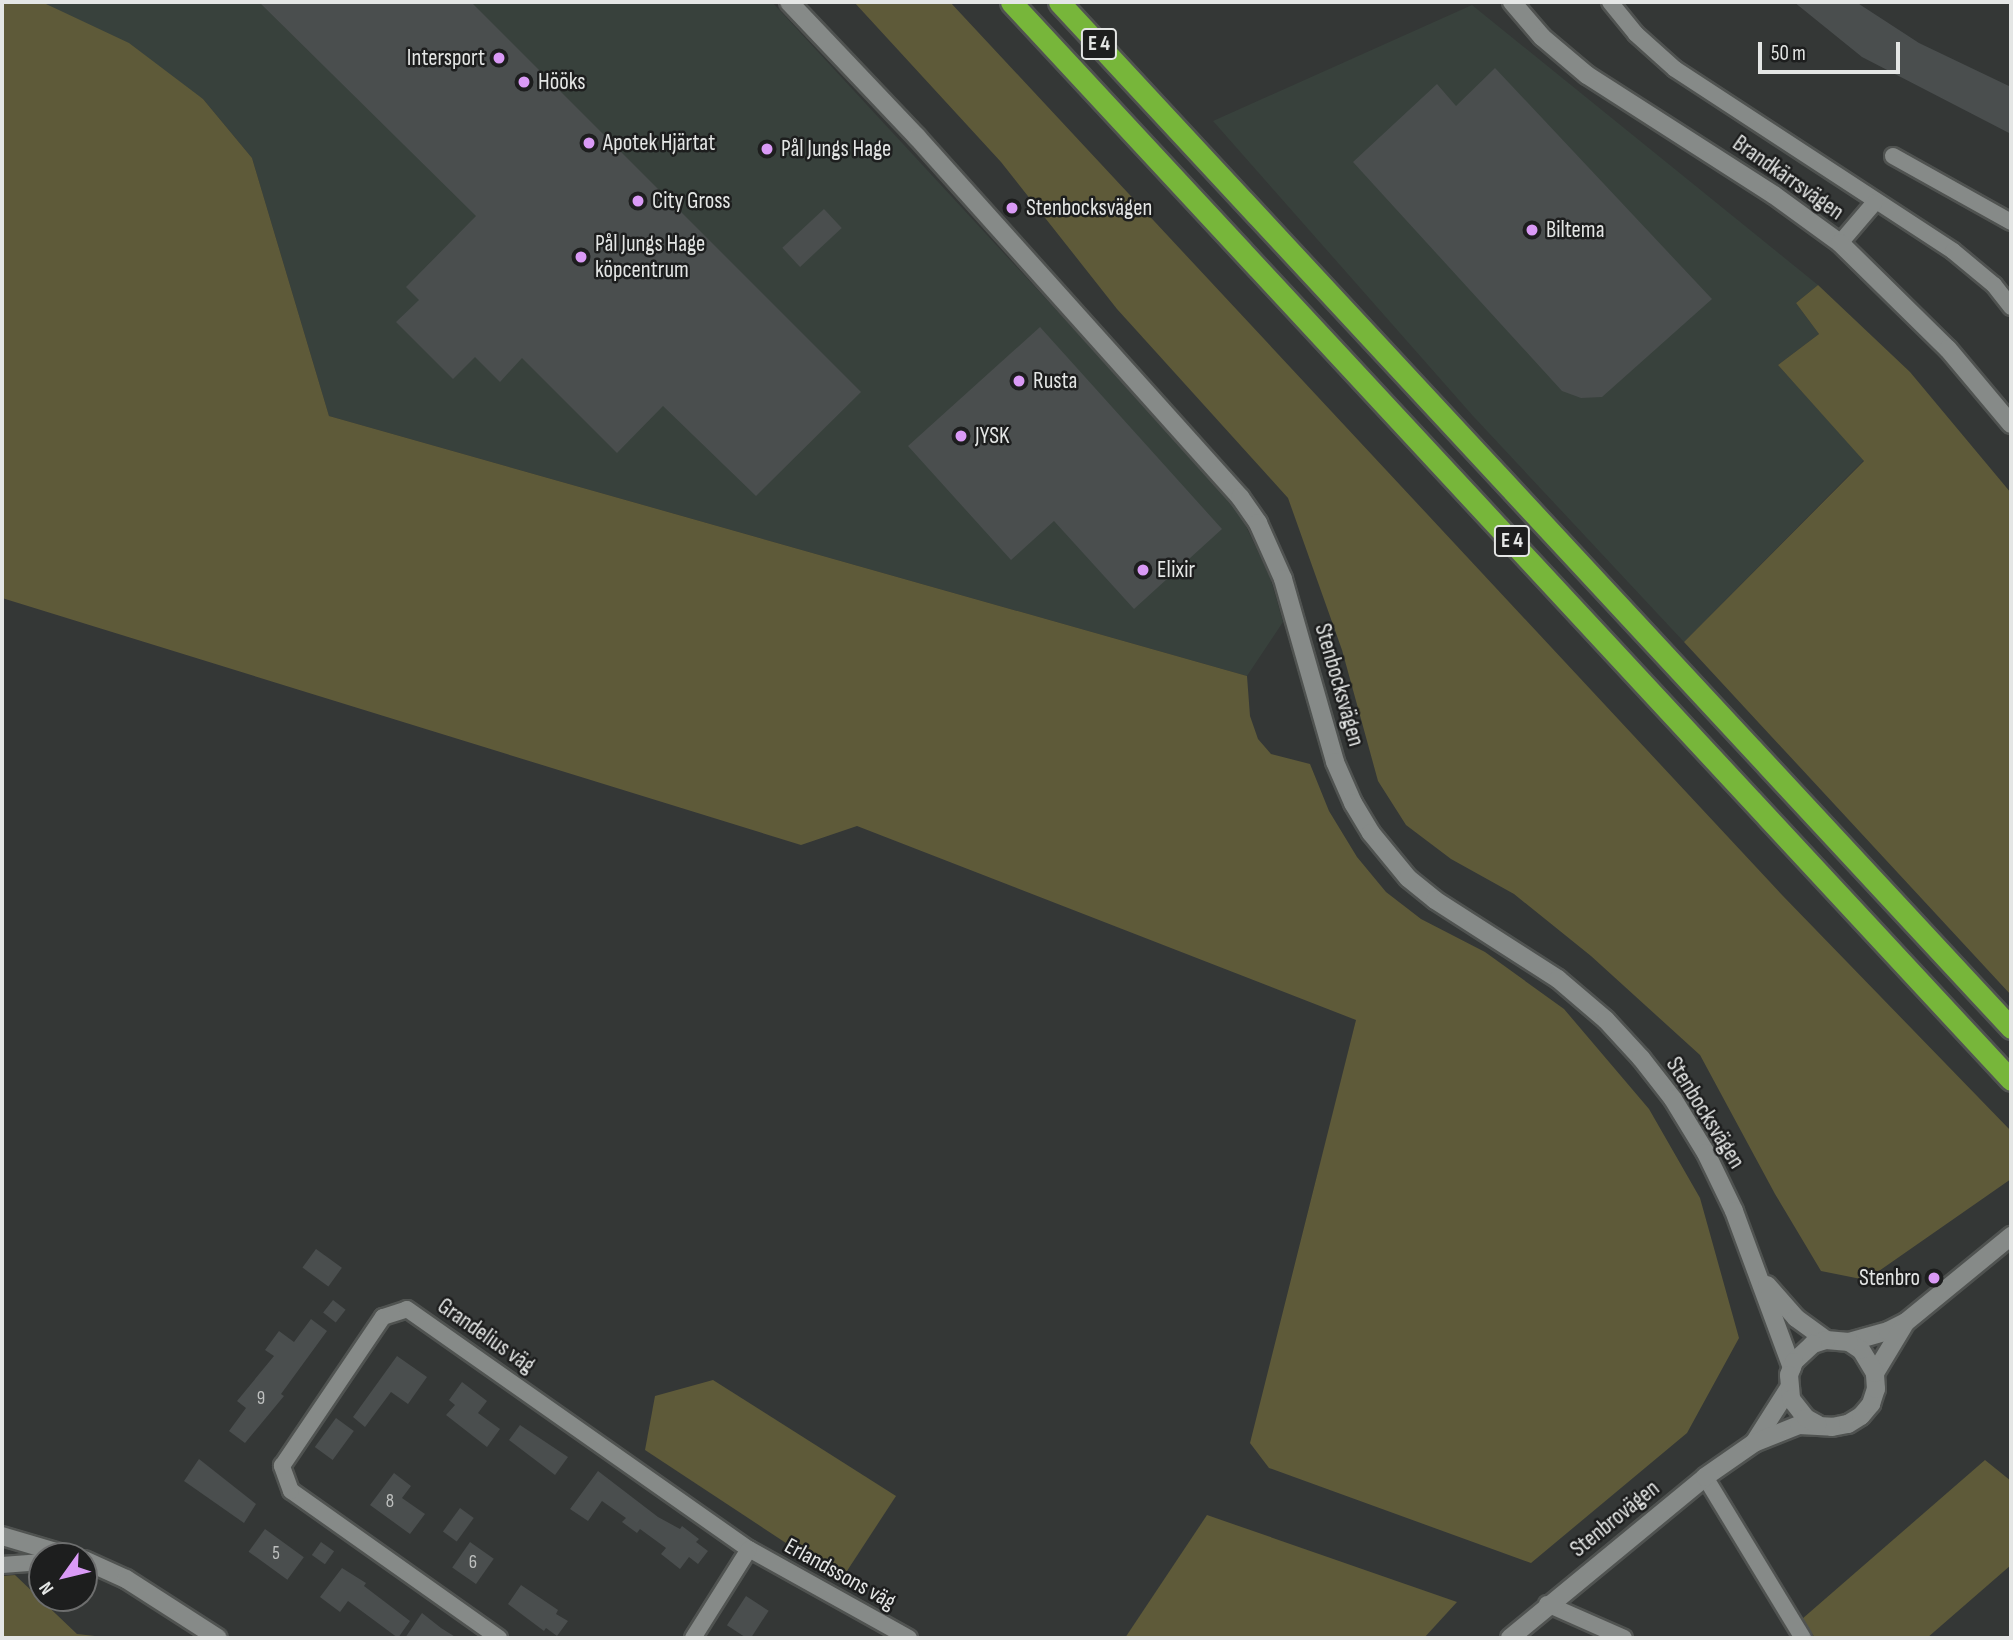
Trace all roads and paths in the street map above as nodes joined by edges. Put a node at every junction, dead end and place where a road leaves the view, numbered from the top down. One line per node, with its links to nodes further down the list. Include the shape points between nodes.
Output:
1 (789, 2): 15 (street, Stenbocksvägen, via 917,137 1240,497 1258,523 1283,579 1335,762 1371,833 1408,878 1434,900 1558,979 1641,1058 1706,1153)
2 (1011, 2): 13 (highway, E 4)
3 (1059, 2): 12 (highway, E 4)
4 (1512, 2): 9 (street, Brandkärrsvägen, via 1542,37 1587,75)
5 (1610, 2): 7 (street, via 1636,34 1675,69)
6 (1893, 156): 8 (street)
7 (1875, 202): 9 (street); 10 (street, via 1954,251 1994,285)
8 (2011, 222)
9 (1840, 243): 11 (street, Brandkärrsvägen, via 1948,349)
10 (2011, 307)
11 (2011, 424)
12 (2011, 1028)
13 (2011, 1080)
14 (2011, 1236): 16 (street, Stenbrovägen)
15 (1758, 1274): 17 (street, Stenbocksvägen, via 1796,1318); 19 (street, Stenbocksvägen)
16 (1906, 1322): 18 (street, Stenbrovägen); 20 (street, Stenbrovägen)
17 (1826, 1340): 18 (street, Stenbrovägen); 19 (street, via 1802,1351)
18 (1849, 1342): 20 (street, via 1870,1360)
19 (1791, 1368): 21 (street, Stenbrovägen)
20 (1875, 1373): 22 (street, Stenbrovägen, via 1876,1389 1861,1416 1832,1427)
21 (1789, 1388): 22 (street, via 1798,1410); 23 (street, Stenbrovägen)
22 (1817, 1424): 23 (street, Stenbrovägen, via 1785,1429)
23 (1754, 1443): 24 (street, Stenbrovägen)
24 (1706, 1477): 31 (street, Stenbrovägen); 40 (street)
25 (2, 1536): 26 (street)
26 (28, 1544)
27 (749, 1549): 34 (street, Grandelius väg, via 407,1309 383,1317 282,1466 291,1491); 35 (street); 36 (street, Erlandssons väg)
28 (28, 1563): 29 (street)
29 (2, 1564)
30 (98, 1566): 33 (street)
31 (1547, 1604): 32 (street); 37 (street, Stenbrovägen)
32 (1581, 1619): 38 (street); 39 (street)
33 (218, 1638)
34 (499, 1638)
35 (693, 1638)
36 (909, 1638)
37 (1510, 1638)
38 (1592, 1638)
39 (1624, 1638)
40 (1803, 1638)

